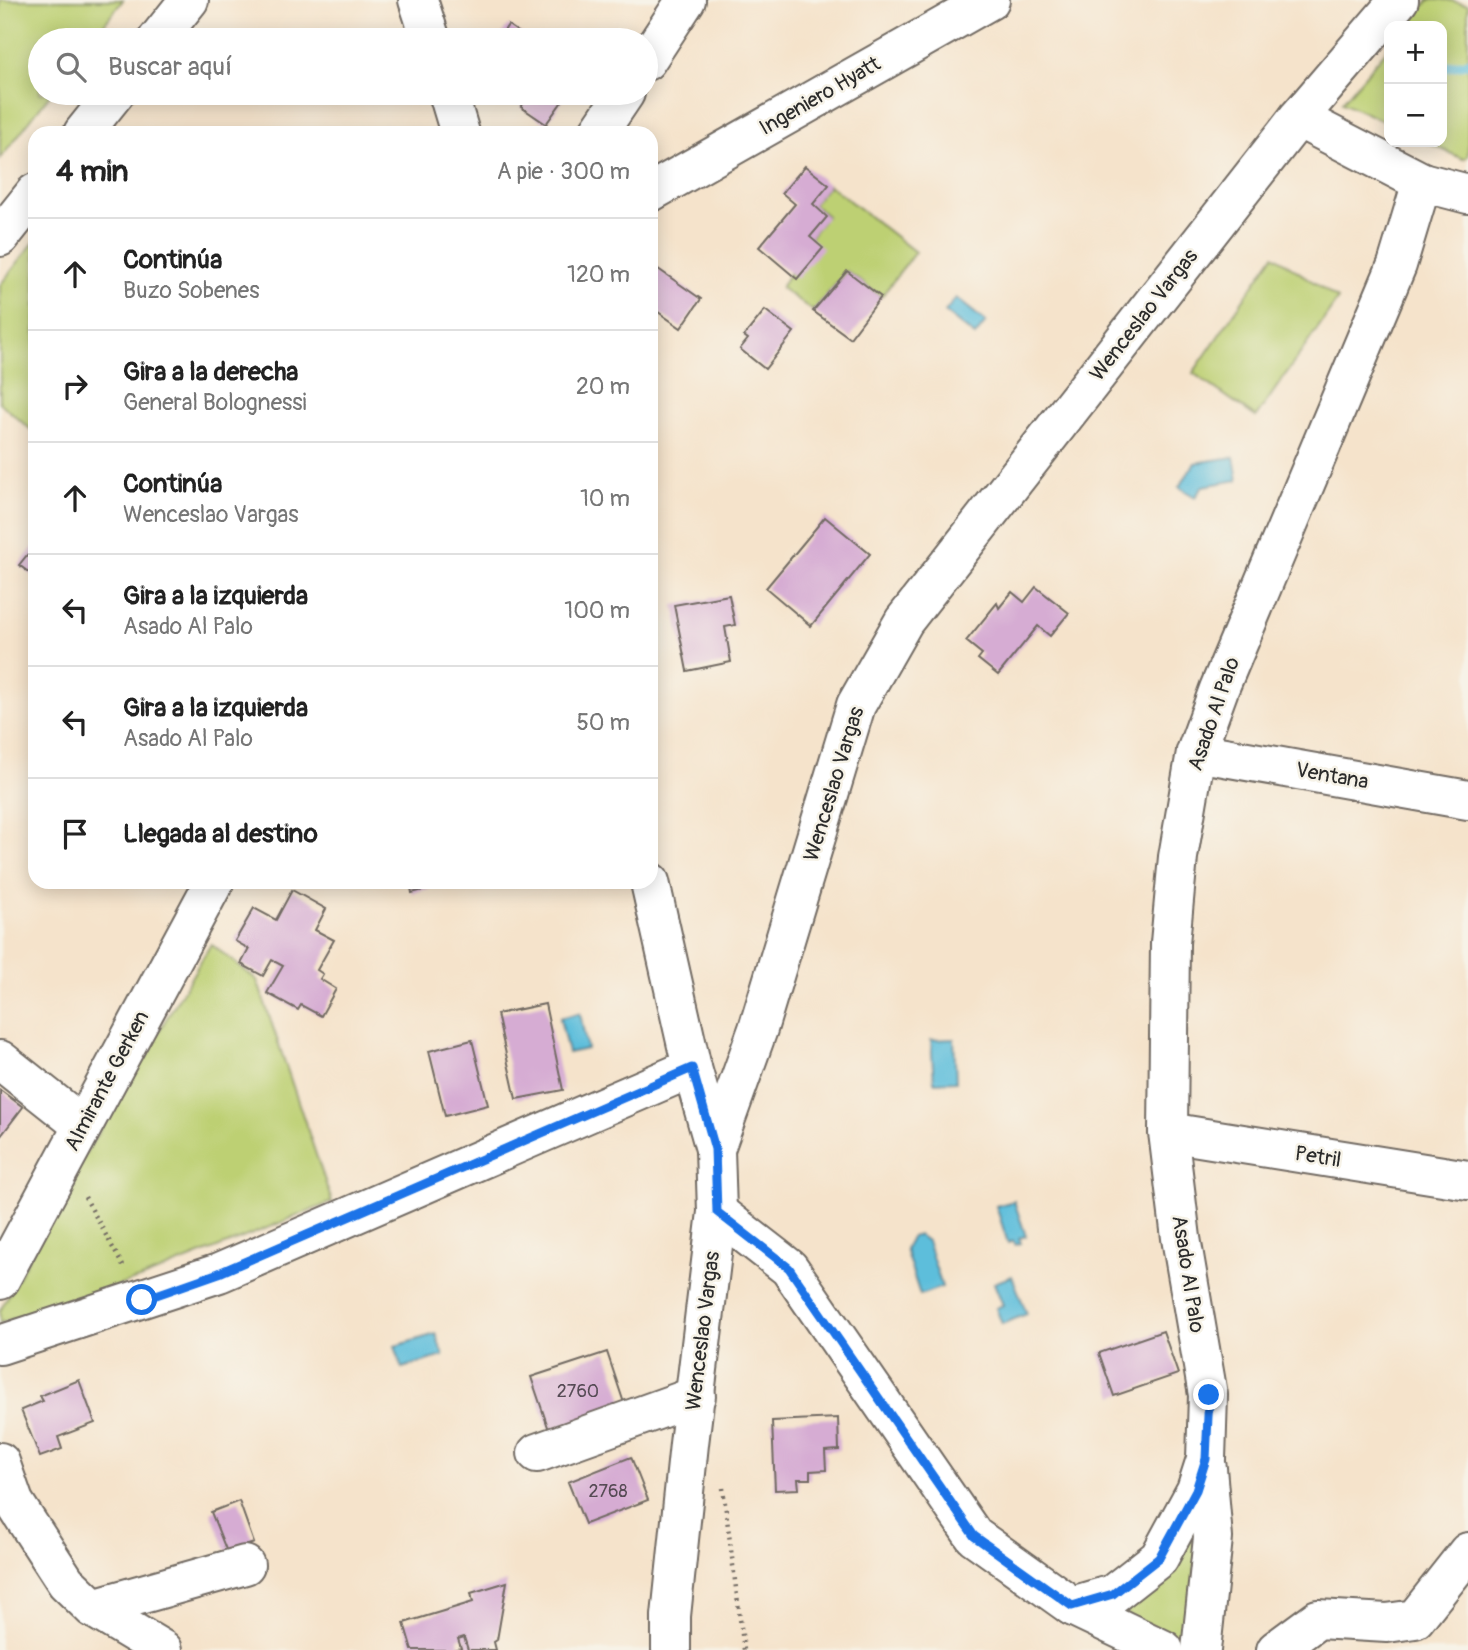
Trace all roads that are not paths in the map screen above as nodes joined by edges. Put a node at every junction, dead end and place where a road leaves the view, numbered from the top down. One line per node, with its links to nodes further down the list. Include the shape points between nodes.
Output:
1 (189, 0): 6 (street)
2 (418, 0): 7 (street)
3 (686, 0): 8 (street)
4 (990, 0): 17 (street, Ingeniero Hyatt)
5 (1399, 0): 12 (street, Wenceslao Vargas)
6 (167, 28)
7 (427, 28)
8 (658, 43)
9 (105, 105): 13 (street)
10 (451, 105): 14 (street)
11 (617, 105): 15 (street)
12 (1298, 118): 16 (street); 29 (street, Wenceslao Vargas, via 904,621 856,705 758,1029)
13 (89, 126)
14 (458, 126)
15 (603, 126)
16 (1422, 182): 18 (street); 21 (street, Asado Al Palo, via 1397,265)
17 (658, 188)
18 (1468, 194)
19 (28, 202): 20 (street)
20 (0, 237)
21 (1196, 752): 22 (street, Ventana); 28 (street, Asado Al Palo, via 1178,857 1170,943)
22 (1468, 800)
23 (210, 889): 27 (street, Almirante Gerken)
24 (652, 889): 26 (street)
25 (0, 1060): 27 (street)
26 (692, 1068): 29 (street); 33 (street, via 219,1273)
27 (82, 1125): 32 (street, Almirante Gerken)
28 (1168, 1132): 30 (street, Petril); 36 (street, Asado Al Palo, via 1209,1395)
29 (715, 1149): 31 (street, Wenceslao Vargas)
30 (1468, 1180)
31 (717, 1212): 34 (street, Wenceslao Vargas); 40 (street, via 789,1268 974,1536)
32 (0, 1280)
33 (0, 1345)
34 (696, 1396): 35 (street); 43 (street, Wenceslao Vargas)
35 (537, 1453)
36 (1206, 1459): 40 (street, Asado Al Palo, via 1196,1490 1159,1558 1113,1594); 45 (street, Asado Al Palo, via 1213,1538)
37 (0, 1462): 41 (street, via 14,1502 66,1582)
38 (1468, 1552): 46 (street, via 1415,1619 1387,1623 1318,1619)
39 (245, 1565): 41 (street)
40 (1072, 1606): 44 (street)
41 (93, 1608): 42 (street)
42 (163, 1650)
43 (671, 1650)
44 (1164, 1650)
45 (1201, 1650)
46 (1276, 1650)

